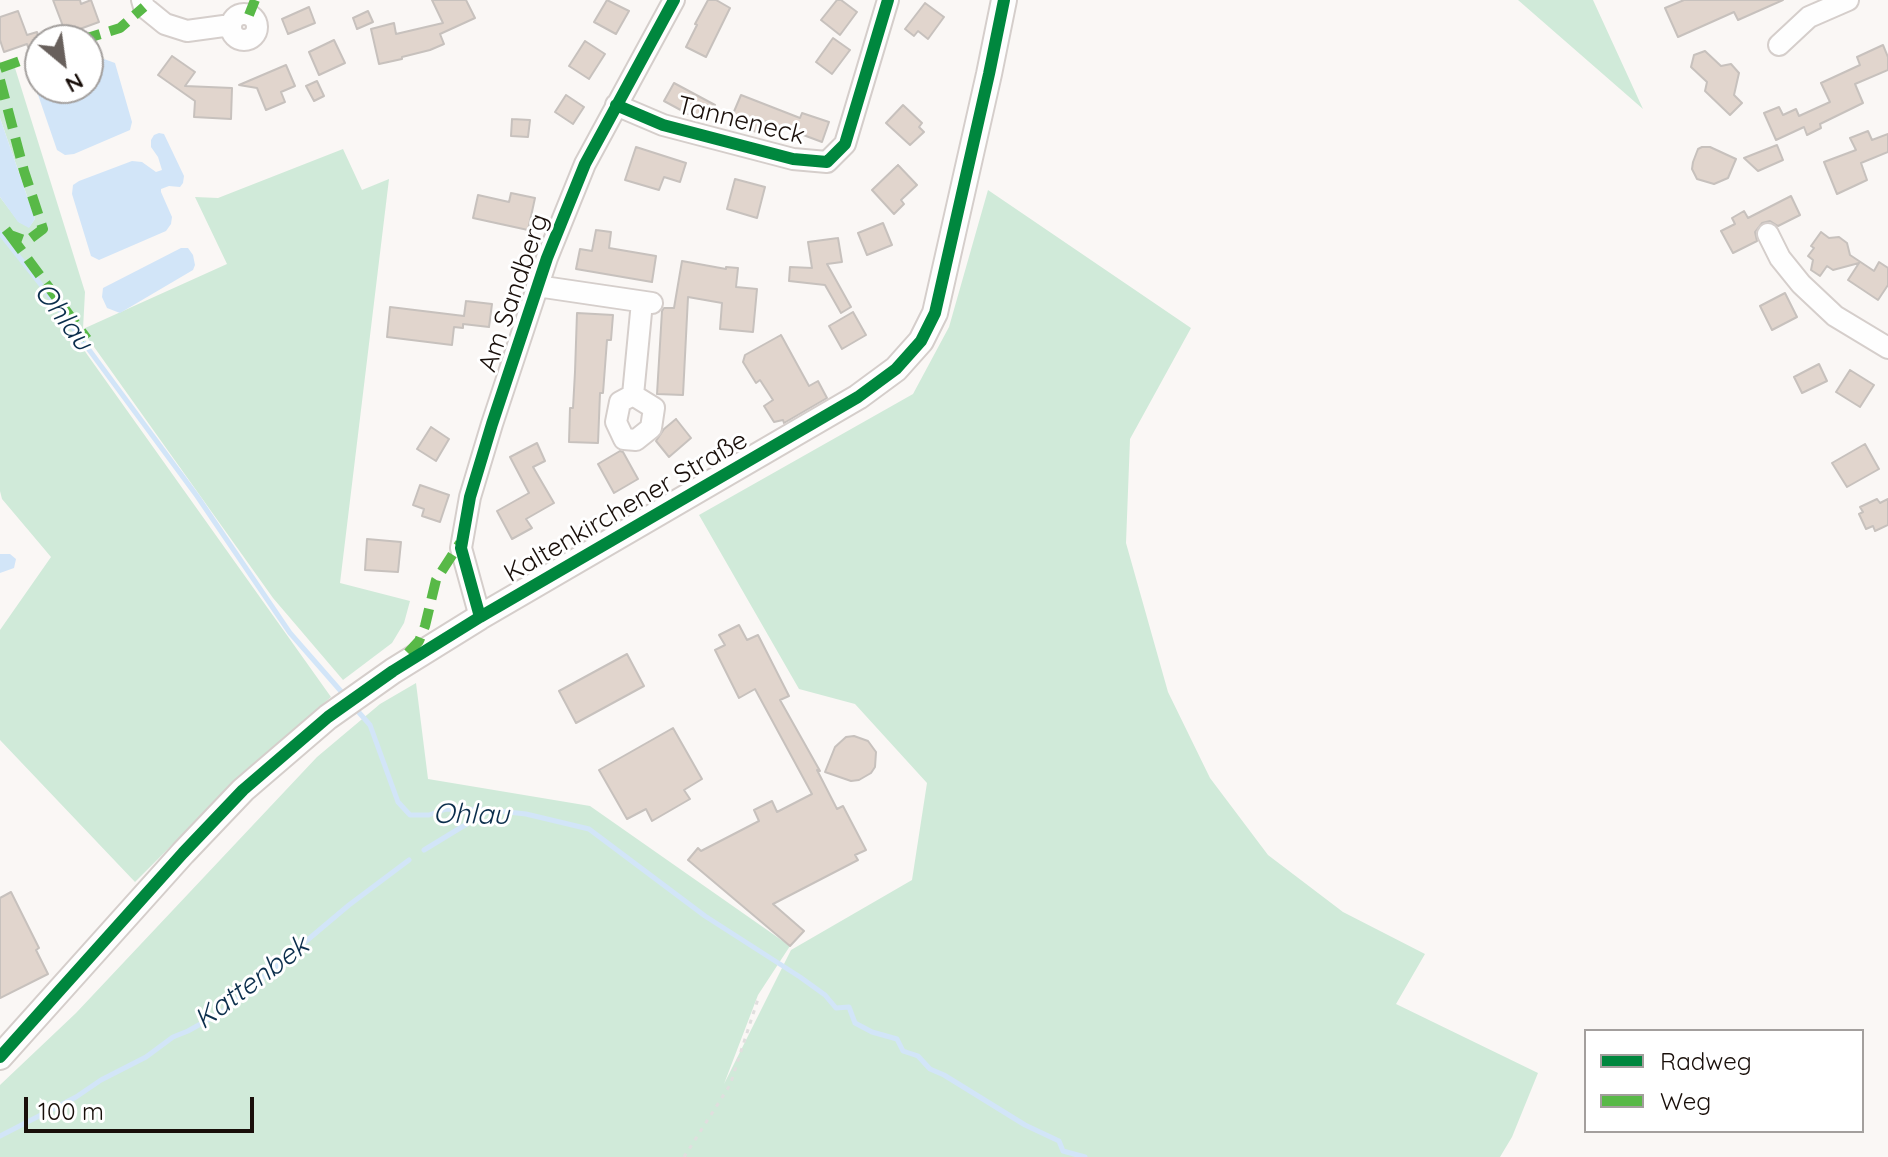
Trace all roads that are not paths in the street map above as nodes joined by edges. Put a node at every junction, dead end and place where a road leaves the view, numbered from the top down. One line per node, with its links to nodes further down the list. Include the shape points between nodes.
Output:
1 (142, 0): 6 (street, via 144,7 176,28)
2 (674, 0): 8 (street, Am Sandberg)
3 (888, 0): 8 (street, Tanneneck, via 845,144 827,162 793,159 663,125)
4 (1004, 0): 13 (main road, Kaltenkirchener Straße, via 935,313 921,341 896,369 858,397)
5 (1848, 0): 7 (street, via 1809,17)
6 (231, 25)
7 (1779, 45)
8 (616, 105): 10 (street, Am Sandberg, via 585,164)
9 (1768, 234): 11 (street, via 1801,284 1835,316)
10 (537, 286): 12 (street, via 647,302); 13 (street, Am Sandberg, via 470,497 461,548)
11 (1888, 348)
12 (633, 395)
13 (480, 617): 14 (main road, Kaltenkirchener Straße, via 360,693 243,790)
14 (0, 1057)

